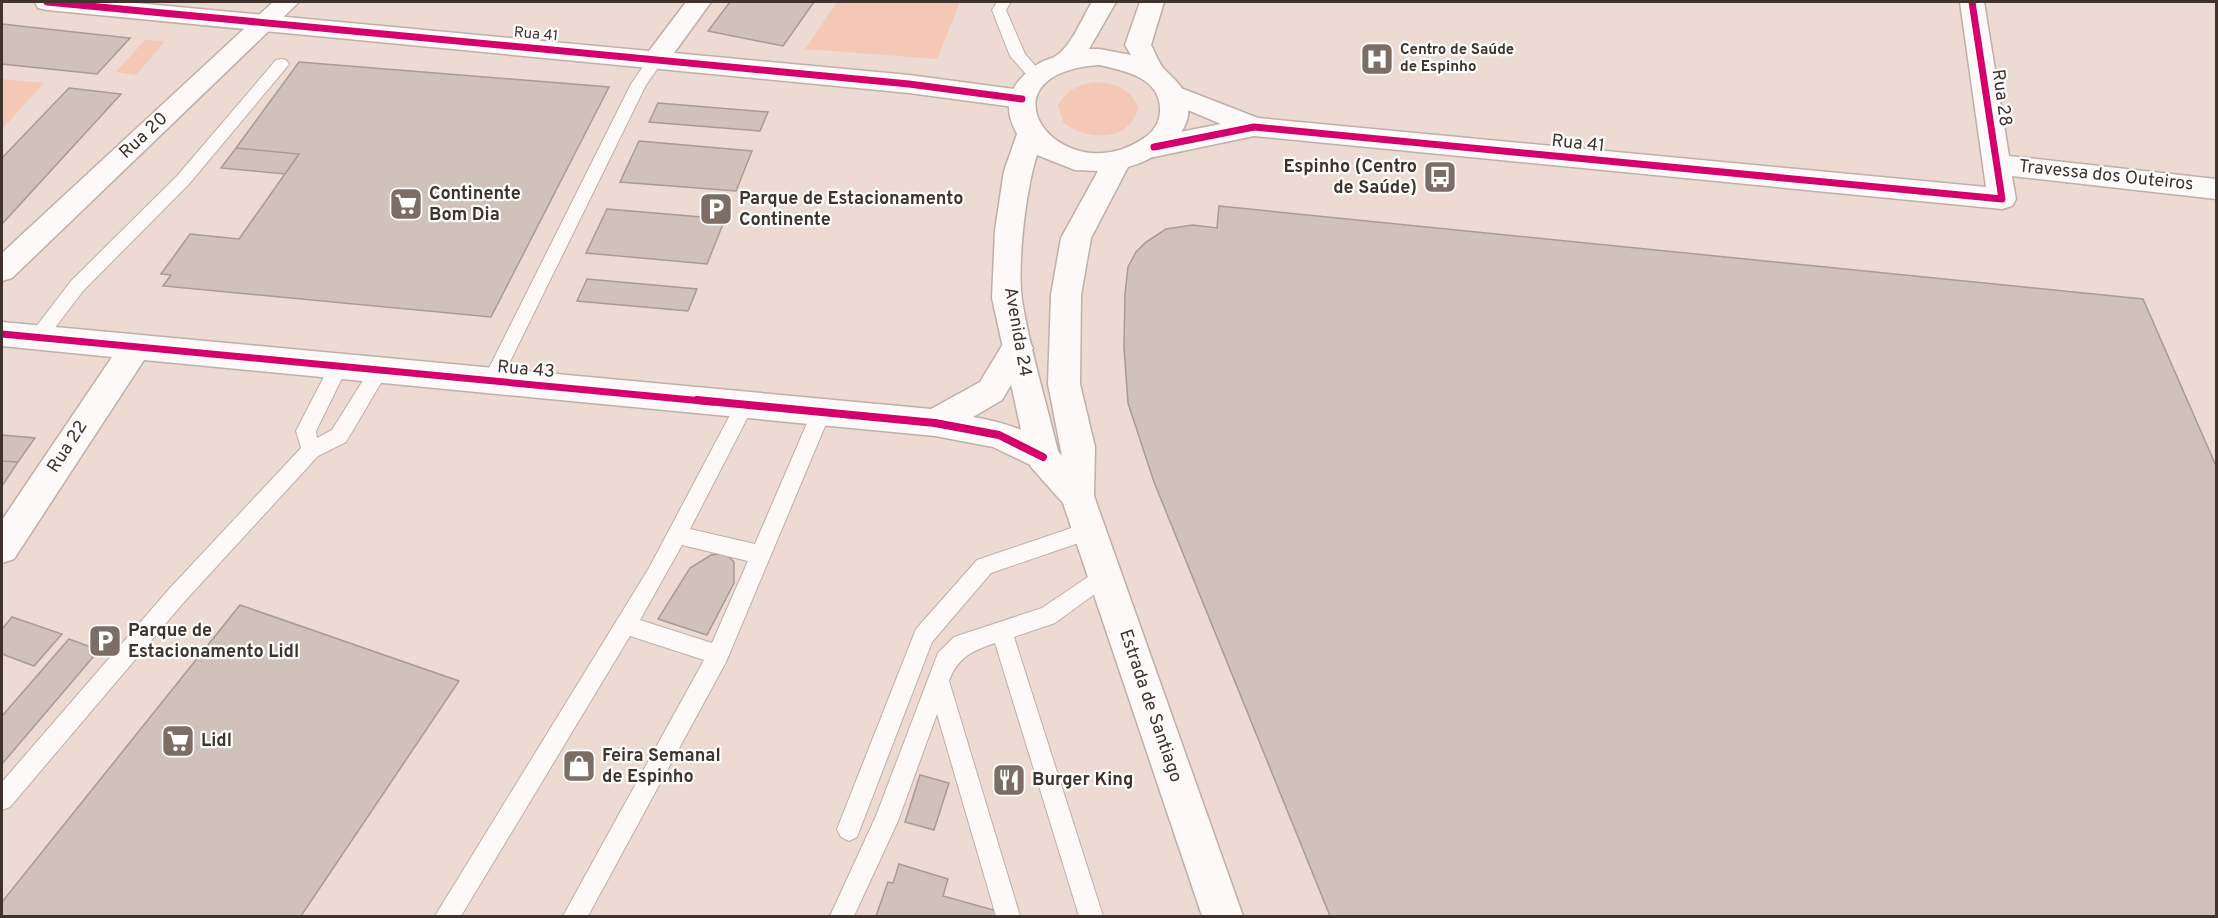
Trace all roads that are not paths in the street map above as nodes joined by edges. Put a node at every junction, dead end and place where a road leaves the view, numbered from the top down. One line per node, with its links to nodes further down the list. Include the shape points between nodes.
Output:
1 (47, 2): 8 (street, Rua 41)
2 (287, 2): 8 (street, Rua 20)
3 (699, 2): 9 (street)
4 (1004, 2): 13 (lane, via 999,9 1018,56)
5 (1104, 2): 10 (street)
6 (1152, 2): 12 (street, via 1138,45)
7 (1972, 2): 20 (street, Rua 28)
8 (266, 21): 9 (street, Rua 41); 23 (street, Rua 20)
9 (656, 59): 15 (street, Rua 41); 30 (lane, via 639,84)
10 (1065, 62): 12 (street, via 1117,58); 13 (street)
11 (281, 64): 25 (lane, via 183,180 77,285)
12 (1152, 71): 14 (street)
13 (1037, 77): 15 (street)
14 (1173, 94): 16 (street, Rua 41); 18 (street, via 1174,120)
15 (1022, 99): 17 (street, via 1020,111)
16 (1254, 128): 18 (street, Rua 41); 22 (street, Rua 41)
17 (1030, 135): 19 (street, via 1055,153 1074,160); 27 (street, Avenida 24, via 1018,171 1008,231 1007,298)
18 (1154, 147): 19 (street)
19 (1117, 161): 36 (street, Estrada de Santiago, via 1076,238 1066,295 1064,384 1079,447)
20 (1996, 164): 21 (street, Travessa dos Outeiros); 22 (street, Rua 28)
21 (2217, 189)
22 (2001, 200)
23 (2, 270)
24 (2, 334): 25 (street, Rua 43)
25 (38, 337): 26 (street, Rua 43)
26 (136, 346): 28 (street, Rua 43); 39 (street, Rua 22)
27 (1017, 348): 33 (street, via 991,391); 35 (street, Avenida 24)
28 (339, 366): 29 (street, Rua 43); 34 (lane, via 306,431)
29 (379, 370): 30 (street, Rua 43); 34 (lane, via 339,436)
30 (491, 382): 31 (street, Rua 43)
31 (745, 405): 32 (street, Rua 43); 38 (lane)
32 (821, 412): 33 (street, Rua 43); 40 (lane)
33 (935, 423): 35 (street, Rua 43, via 999,435)
34 (311, 450): 46 (lane, via 177,595)
35 (1043, 457): 36 (street, Estrada de Santiago)
36 (1077, 496): 37 (street, Estrada de Santiago)
37 (1089, 531): 41 (street, Estrada de Santiago); 47 (lane, via 984,566 924,636)
38 (678, 535): 40 (lane); 42 (lane)
39 (2, 548)
40 (761, 555): 44 (lane)
41 (1104, 575): 43 (lane, via 1048,616); 53 (street, Estrada de Santiago)
42 (625, 625): 44 (lane); 48 (lane)
43 (1002, 631): 45 (lane, via 962,644 946,660); 52 (lane)
44 (718, 655): 49 (lane)
45 (938, 680): 50 (lane, via 886,821); 51 (lane)
46 (2, 800)
47 (849, 830)
48 (447, 916)
49 (574, 916)
50 (842, 916)
51 (1008, 916)
52 (1091, 916)
53 (1223, 916)

